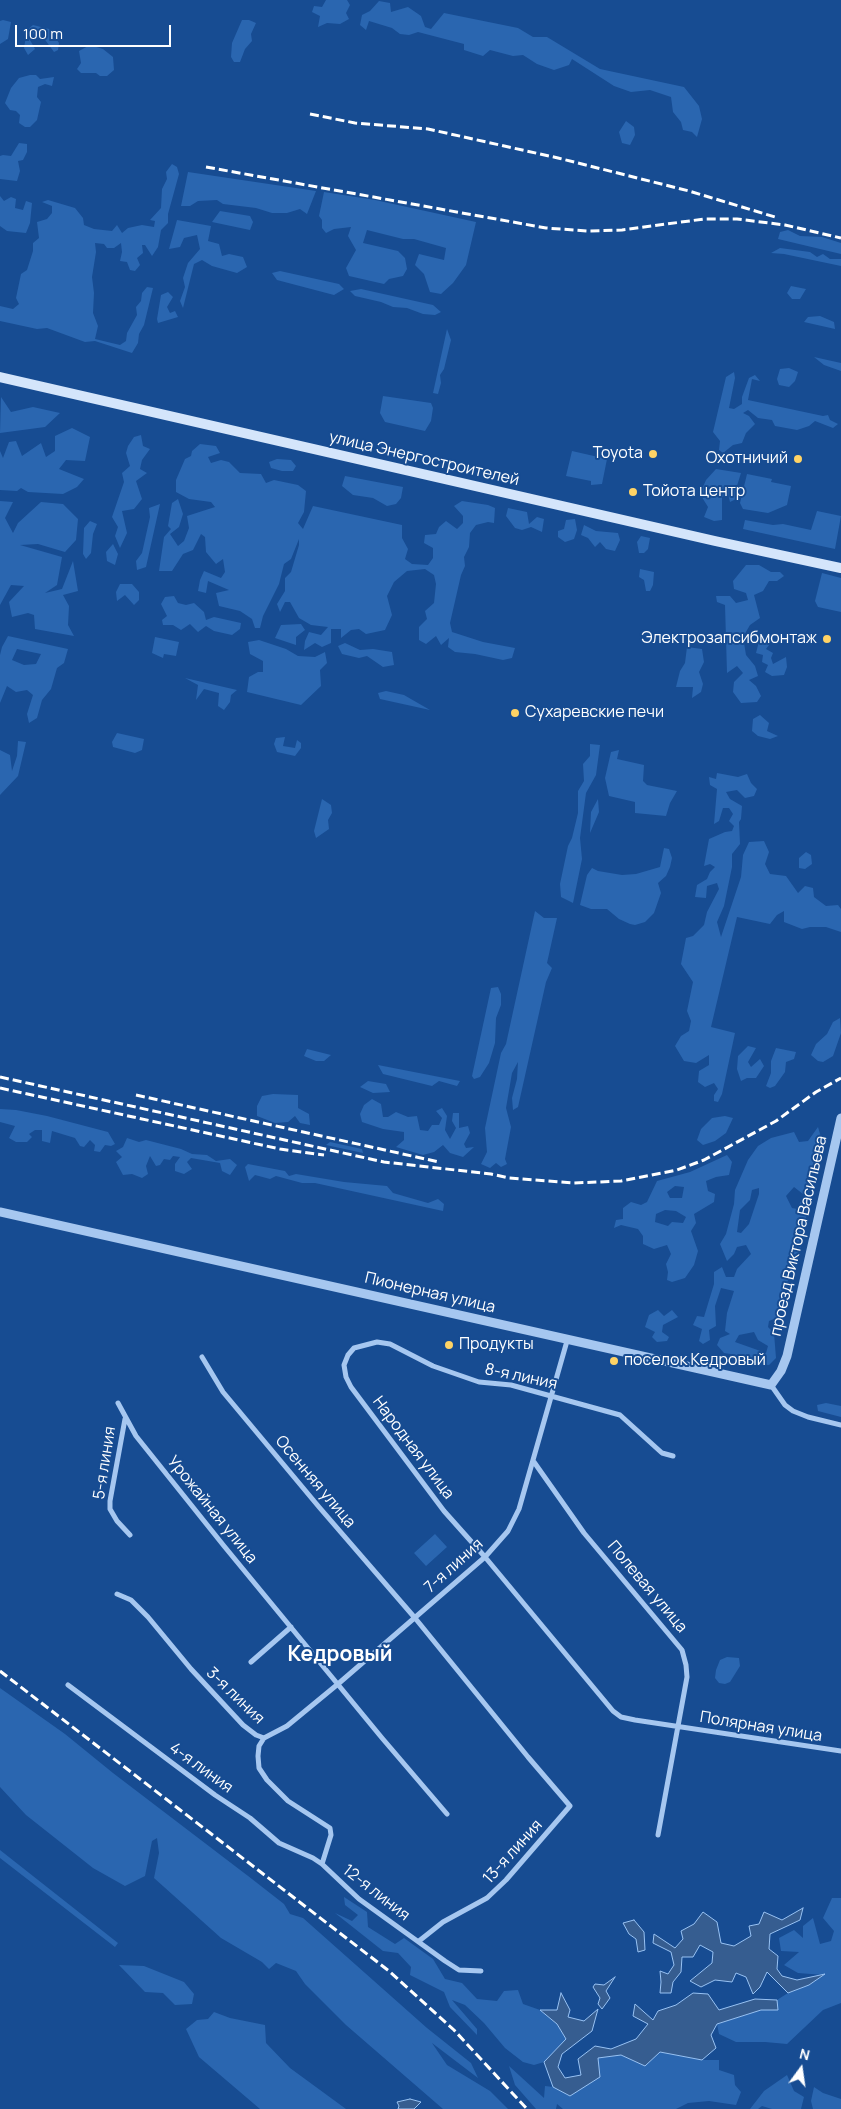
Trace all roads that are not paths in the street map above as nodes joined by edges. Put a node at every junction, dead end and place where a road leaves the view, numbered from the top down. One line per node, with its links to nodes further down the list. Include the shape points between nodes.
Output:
1 (0, 377): 2 (main road, улица Энергостроителей)
2 (841, 568)
3 (841, 1118): 8 (street, проезд Виктора Васильева, via 787,1356)
4 (0, 1212): 5 (street, Пионерная улица)
5 (567, 1341): 8 (street, Пионерная улица); 9 (street)
6 (354, 1348): 9 (street, 8-я линия, via 377,1342 390,1344 433,1366 479,1382 511,1385); 16 (street, Народная улица, via 344,1365 351,1388 438,1503)
7 (202, 1357): 18 (street, Осенняя улица, via 223,1392)
8 (771, 1385): 12 (street, via 785,1405 793,1410)
9 (552, 1396): 13 (street, 8-я линия, via 620,1415 662,1453); 14 (street)
10 (118, 1403): 11 (street, Урожайная улица)
11 (126, 1419): 15 (street, 5-я линия, via 110,1509); 19 (street, Урожайная улица, via 136,1436)
12 (841, 1425)
13 (673, 1456)
14 (534, 1462): 16 (street, 7-я линия, via 520,1510 508,1531); 23 (street, Полевая улица, via 584,1533 682,1650 686,1677)
15 (130, 1535)
16 (485, 1557): 18 (street, 7-я линия); 23 (street, Народная улица, via 613,1711 621,1717)
17 (117, 1594): 24 (street, 3-я линия, via 131,1600 243,1724)
18 (415, 1618): 21 (street); 26 (street, Осенняя улица)
19 (291, 1627): 20 (street); 21 (street)
20 (251, 1662)
21 (338, 1684): 24 (street, via 287,1726); 27 (street)
22 (68, 1685): 29 (street, 4-я линия, via 250,1818 279,1843)
23 (677, 1727): 25 (street, Полярная улица); 28 (street, Полевая улица)
24 (264, 1738): 29 (street, 12-я линия, via 258,1756 259,1768 267,1780 288,1801 330,1828)
25 (841, 1751)
26 (570, 1806): 30 (street, 13-я линия, via 487,1898 443,1922)
27 (448, 1814)
28 (658, 1835)
29 (322, 1864): 30 (street, 12-я линия, via 359,1899)
30 (419, 1941): 31 (street, 12-я линия, via 459,1970)
31 (481, 1971)

